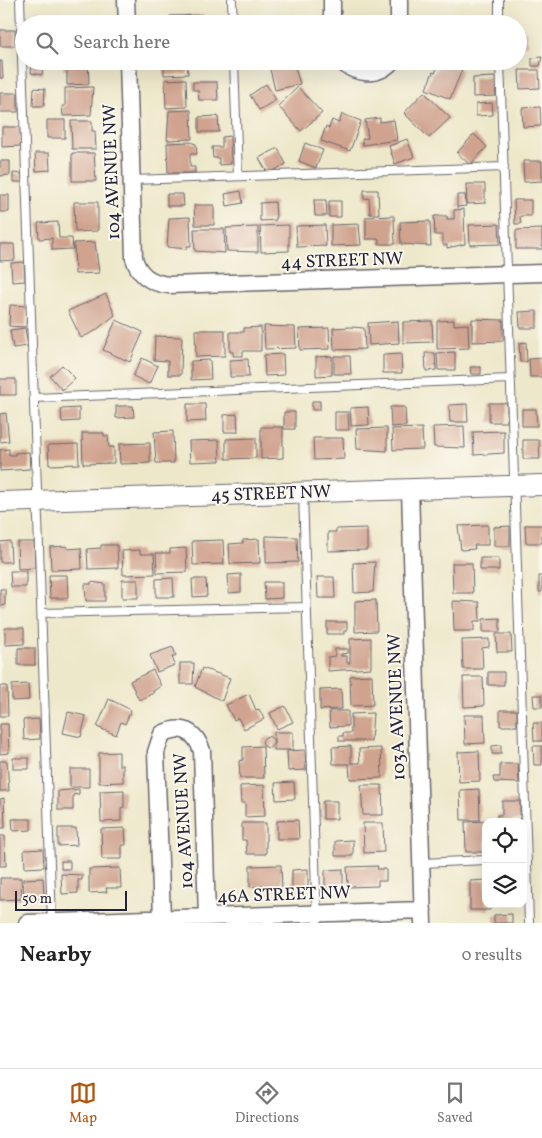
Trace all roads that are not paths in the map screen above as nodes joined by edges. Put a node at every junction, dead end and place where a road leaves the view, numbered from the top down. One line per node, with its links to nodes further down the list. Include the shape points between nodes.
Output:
1 (20, 0): 7 (lane)
2 (126, 0): 8 (street)
3 (232, 0): 9 (lane)
4 (332, 0): 10 (street)
5 (399, 0): 11 (street)
6 (498, 0): 12 (lane)
7 (21, 15)
8 (126, 15)
9 (233, 15)
10 (332, 15)
11 (399, 15)
12 (499, 15)
13 (22, 70): 26 (lane)
14 (128, 70): 21 (street, 104 AVENUE NW)
15 (234, 70): 20 (lane)
16 (353, 70): 17 (street, via 365,73)
17 (381, 70)
18 (500, 70): 19 (lane)
19 (504, 167): 20 (lane); 23 (lane)
20 (238, 176): 21 (lane)
21 (132, 180): 24 (street, 104 AVENUE NW, via 134,258 137,268)
22 (542, 273): 23 (street, 44 STREET NW)
23 (507, 274): 24 (street, 44 STREET NW, via 169,285); 25 (lane)
24 (146, 278)
25 (510, 379): 26 (lane); 28 (lane)
26 (34, 398): 31 (lane)
27 (542, 485): 28 (street, 45 STREET NW)
28 (514, 486): 29 (street, 45 STREET NW); 35 (lane)
29 (410, 489): 30 (street, 45 STREET NW); 37 (street, 103A AVENUE NW)
30 (303, 492): 31 (street, 45 STREET NW); 33 (lane)
31 (38, 501): 32 (street, 45 STREET NW); 34 (lane)
32 (0, 502)
33 (306, 607): 34 (lane); 42 (lane)
34 (42, 613): 44 (lane)
35 (524, 818)
36 (482, 860): 37 (lane)
37 (422, 863): 40 (street, 103A AVENUE NW)
38 (525, 863): 45 (lane)
39 (207, 917): 41 (street, 46A STREET NW); 41 (street, 104 AVENUE NW, via 202,751 195,736 179,728 162,734 156,752); 42 (street, 46A STREET NW)
40 (423, 917): 42 (street, 46A STREET NW)
41 (162, 918): 44 (street, 46A STREET NW)
42 (317, 918)
43 (27, 923): 44 (street, 46A STREET NW)
44 (52, 923)
45 (528, 923)

